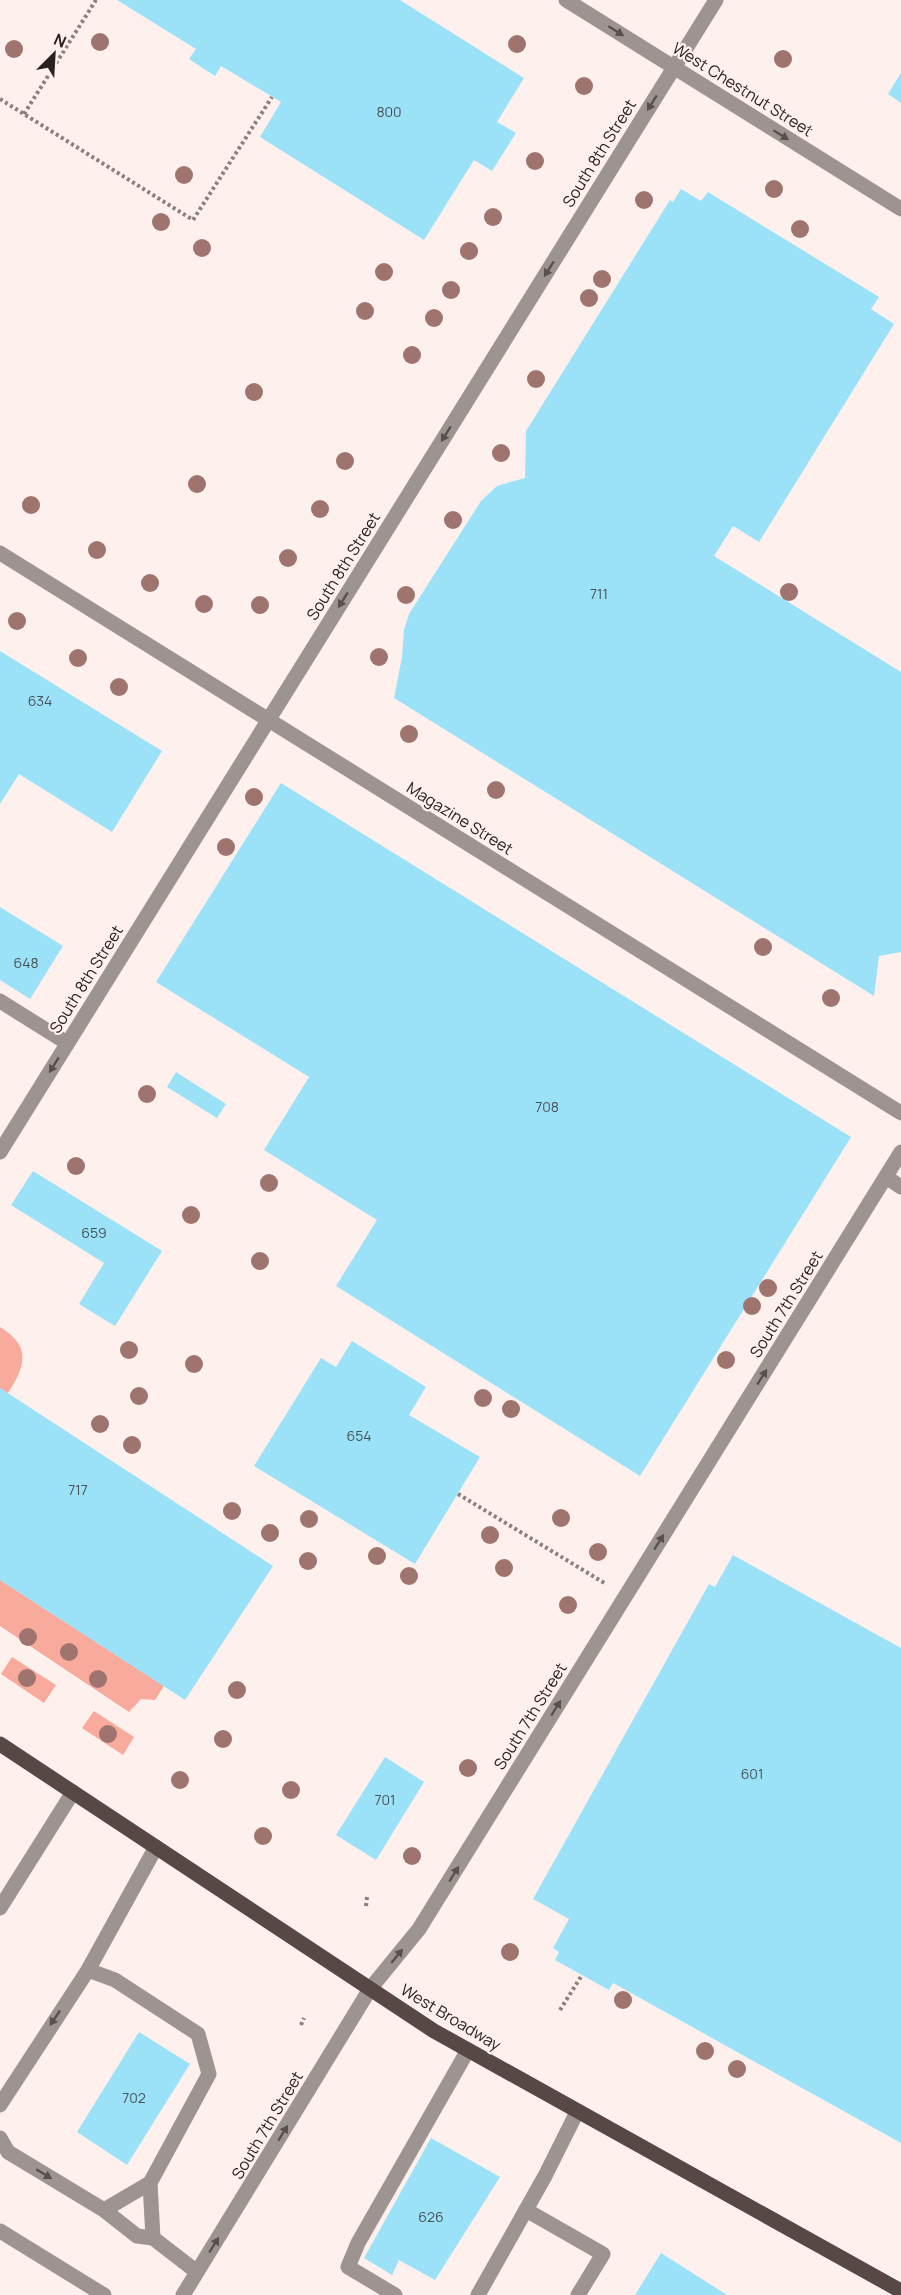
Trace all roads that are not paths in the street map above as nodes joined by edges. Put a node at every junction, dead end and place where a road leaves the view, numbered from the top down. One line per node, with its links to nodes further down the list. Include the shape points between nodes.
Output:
1 (566, 0): 3 (street, West Chestnut Street, one-way to 3)
2 (716, 0): 3 (street, South 8th Street)
3 (674, 68): 4 (street, West Chestnut Street, one-way to 4); 6 (street, South 8th Street, one-way to 6)
4 (901, 209)
5 (0, 553): 6 (street, Magazine Street)
6 (268, 720): 8 (street, South 8th Street); 9 (street, Magazine Street)
7 (0, 1001): 8 (street)
8 (67, 1043): 10 (street, South 8th Street, one-way to 10)
9 (901, 1113)
10 (0, 1152)
11 (900, 1155): 12 (street, South 7th Street)
12 (886, 1178): 13 (street); 19 (street, South 7th Street, one-way to 12, via 419,1929)
13 (901, 1187)
14 (0, 1744): 15 (main road, West Broadway)
15 (73, 1792): 16 (main road, West Broadway); 17 (street)
16 (156, 1847): 18 (street); 19 (main road, West Broadway)
17 (0, 1908)
18 (88, 1970): 21 (street, one-way to 21); 24 (street, via 115,1980 198,2034 208,2074)
19 (370, 1989): 20 (main road, West Broadway); 29 (street, South 7th Street, one-way to 19)
20 (468, 2050): 22 (main road, West Broadway); 33 (street, via 348,2267)
21 (0, 2105)
22 (577, 2112): 26 (street); 30 (main road, West Broadway)
23 (0, 2138): 25 (street, one-way to 25, via 8,2152)
24 (150, 2183): 25 (street); 28 (street)
25 (104, 2210): 28 (street, via 137,2236)
26 (526, 2210): 34 (street); 35 (street, via 603,2254)
27 (0, 2231): 31 (street)
28 (153, 2238): 29 (street)
29 (197, 2272): 32 (street, South 7th Street)
30 (901, 2291)
31 (104, 2295)
32 (183, 2295)
33 (395, 2295)
34 (478, 2295)
35 (578, 2295)

